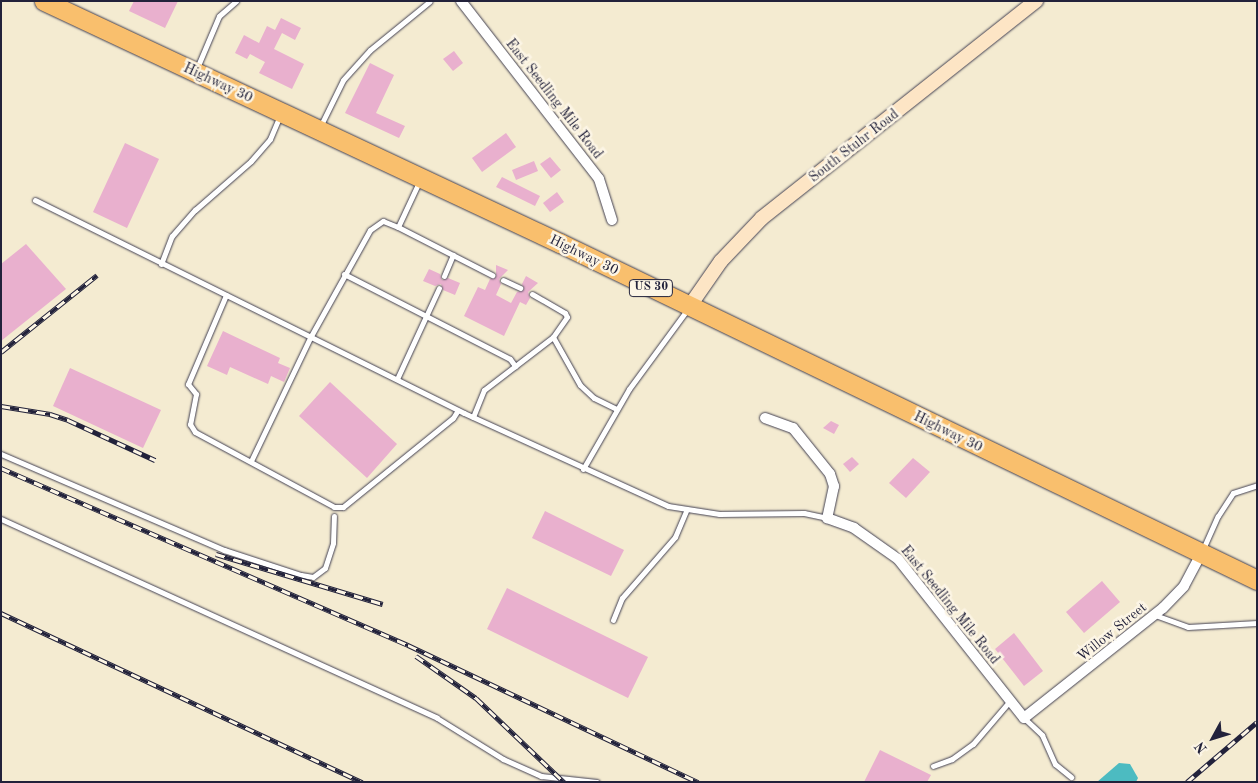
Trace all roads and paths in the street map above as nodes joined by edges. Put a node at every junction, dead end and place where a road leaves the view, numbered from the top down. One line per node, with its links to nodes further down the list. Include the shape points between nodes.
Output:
1 (44, 1): 6 (highway, Highway 30 / US 30)
2 (236, 1): 6 (lane, via 218,16)
3 (430, 1): 8 (lane, via 370,50 344,80)
4 (461, 1): 11 (street, East Seedling Mile Road, via 599,179)
5 (1036, 1): 23 (main road, South Stuhr Road, via 762,218 721,261)
6 (196, 72): 7 (highway, Highway 30 / US 30)
7 (282, 112): 8 (highway, Highway 30 / US 30); 14 (lane, via 270,139 252,161 202,204 172,236)
8 (319, 130): 9 (highway, Highway 30 / US 30)
9 (420, 178): 12 (lane); 23 (highway, Highway 30 / US 30)
10 (35, 200): 14 (lane)
11 (612, 220)
12 (398, 227): 13 (lane); 15 (lane, via 383,221 370,230)
13 (453, 256): 16 (lane); 17 (lane)
14 (161, 264): 22 (lane)
15 (344, 274): 24 (lane); 25 (lane)
16 (492, 275)
17 (444, 276)
18 (503, 280): 20 (lane)
19 (439, 288): 24 (lane)
20 (520, 288)
21 (532, 294): 26 (lane, via 562,310 567,317)
22 (226, 295): 25 (lane); 34 (lane, via 188,384 196,394 190,424 195,432)
23 (689, 307): 29 (lane); 41 (highway, Highway 30 / US 30)
24 (426, 315): 27 (lane, via 510,359); 28 (lane)
25 (311, 336): 28 (lane); 34 (lane)
26 (553, 337): 27 (lane); 29 (lane, via 580,385 594,398)
27 (515, 366): 31 (lane, via 484,390)
28 (397, 379): 30 (lane)
29 (617, 409): 35 (lane)
30 (458, 410): 31 (lane); 34 (lane, via 453,418 343,507 334,507)
31 (473, 417): 35 (lane)
32 (765, 418): 39 (street, via 793,428 830,474 834,486)
33 (1, 454): 38 (lane, via 224,550 301,575 312,577 325,568 332,543)
34 (252, 461)
35 (583, 468): 37 (lane, via 668,506)
36 (1257, 485): 41 (lane, via 1233,493 1218,516)
37 (687, 509): 39 (lane, via 719,514 804,513); 44 (lane, via 675,537 622,598)
38 (334, 516)
39 (827, 518): 46 (street, East Seedling Mile Road, via 854,528 898,559)
40 (1, 519): 50 (lane, via 437,718 503,759 541,776)
41 (1201, 554): 42 (highway, Highway 30 / US 30); 43 (street, Willow Street, via 1184,586)
42 (1257, 580)
43 (1154, 615): 45 (lane, via 1188,627); 47 (street, Willow Street)
44 (612, 620)
45 (1257, 623)
46 (1009, 702): 47 (street, East Seedling Mile Road); 48 (lane, via 973,744 952,760)
47 (1024, 718): 49 (lane, via 1042,735 1055,764)
48 (933, 766)
49 (1071, 777)
50 (597, 782)

